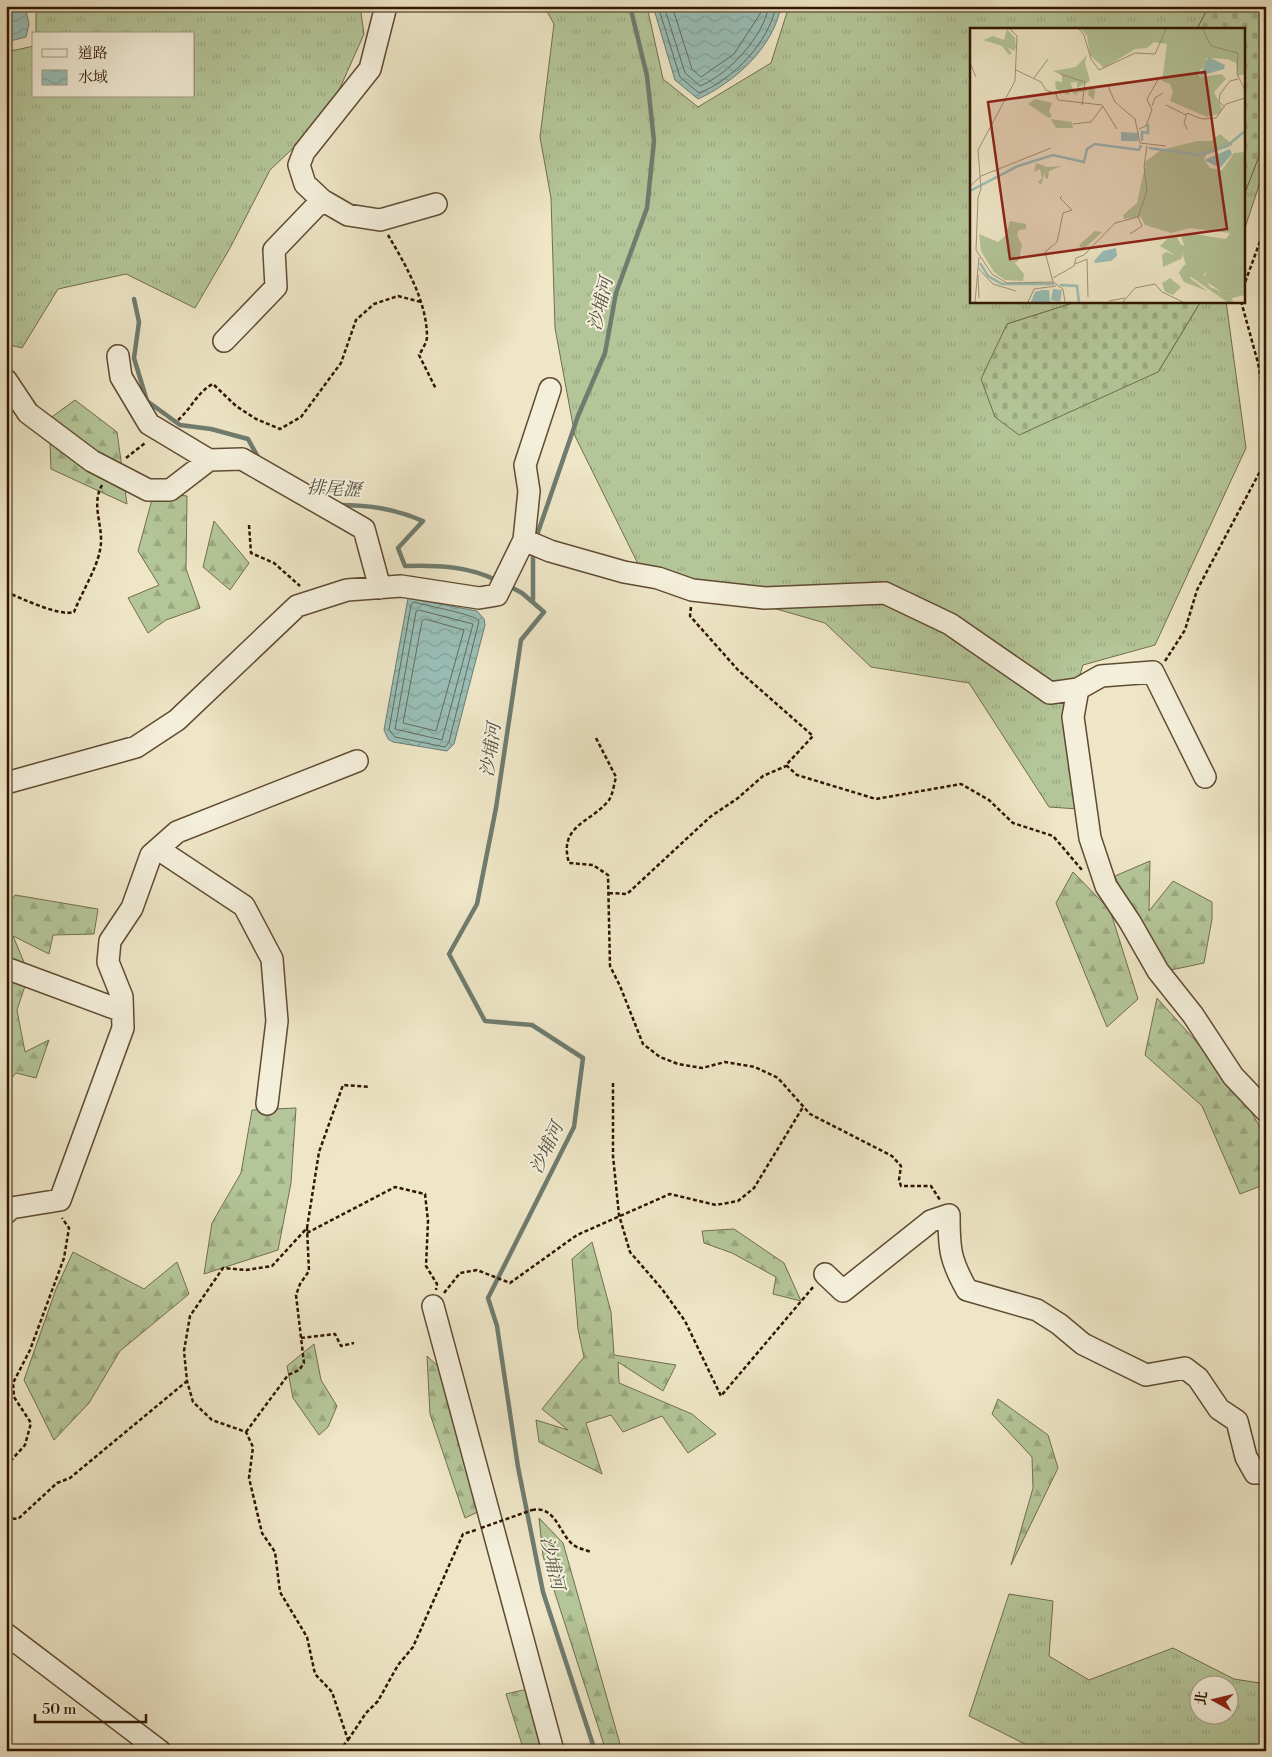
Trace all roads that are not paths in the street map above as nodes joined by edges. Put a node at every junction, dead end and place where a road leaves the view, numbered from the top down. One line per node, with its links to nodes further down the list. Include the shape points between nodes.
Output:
1 (386, 6): 2 (street, via 370,69 304,152 299,165 305,184)
2 (322, 200): 3 (street, via 348,215 380,220); 4 (street, via 274,250 276,288)
3 (436, 204)
4 (224, 341)
5 (118, 356): 8 (street, via 120,377 149,424)
6 (6, 380): 8 (street, via 28,413 92,461 148,490 170,490)
7 (550, 389): 9 (street, via 525,465)
8 (209, 460): 10 (street, via 242,459 364,529)
9 (533, 544): 10 (street, via 497,596 479,598 401,586); 11 (street, via 692,590 765,598 885,593 950,624 1050,693)
10 (380, 588): 14 (street, via 347,590 296,606 177,720 136,747)
11 (1078, 689): 13 (street, via 1101,676 1153,672); 19 (street, via 1073,717 1090,838 1106,886 1158,971 1194,1015 1234,1076)
12 (357, 761): 15 (street, via 177,832)
13 (1205, 777)
14 (6, 783)
15 (158, 849): 17 (street, via 151,855 132,908 110,941 108,962 122,997); 18 (street, via 244,906 272,959 276,1021)
16 (6, 968): 17 (street)
17 (122, 1012): 20 (street, via 123,1028 60,1200 11,1208)
18 (267, 1104)
19 (1266, 1111)
20 (6, 1213)
21 (825, 1274): 23 (street, via 843,1291 931,1221 949,1215 948,1249 967,1290 1037,1310 1083,1344 1146,1375 1185,1368 1198,1378 1219,1409 1237,1421 1246,1457 1255,1473)
22 (434, 1306): 26 (street)
23 (1266, 1472)
24 (6, 1634): 25 (street)
25 (160, 1751)
26 (554, 1751)

